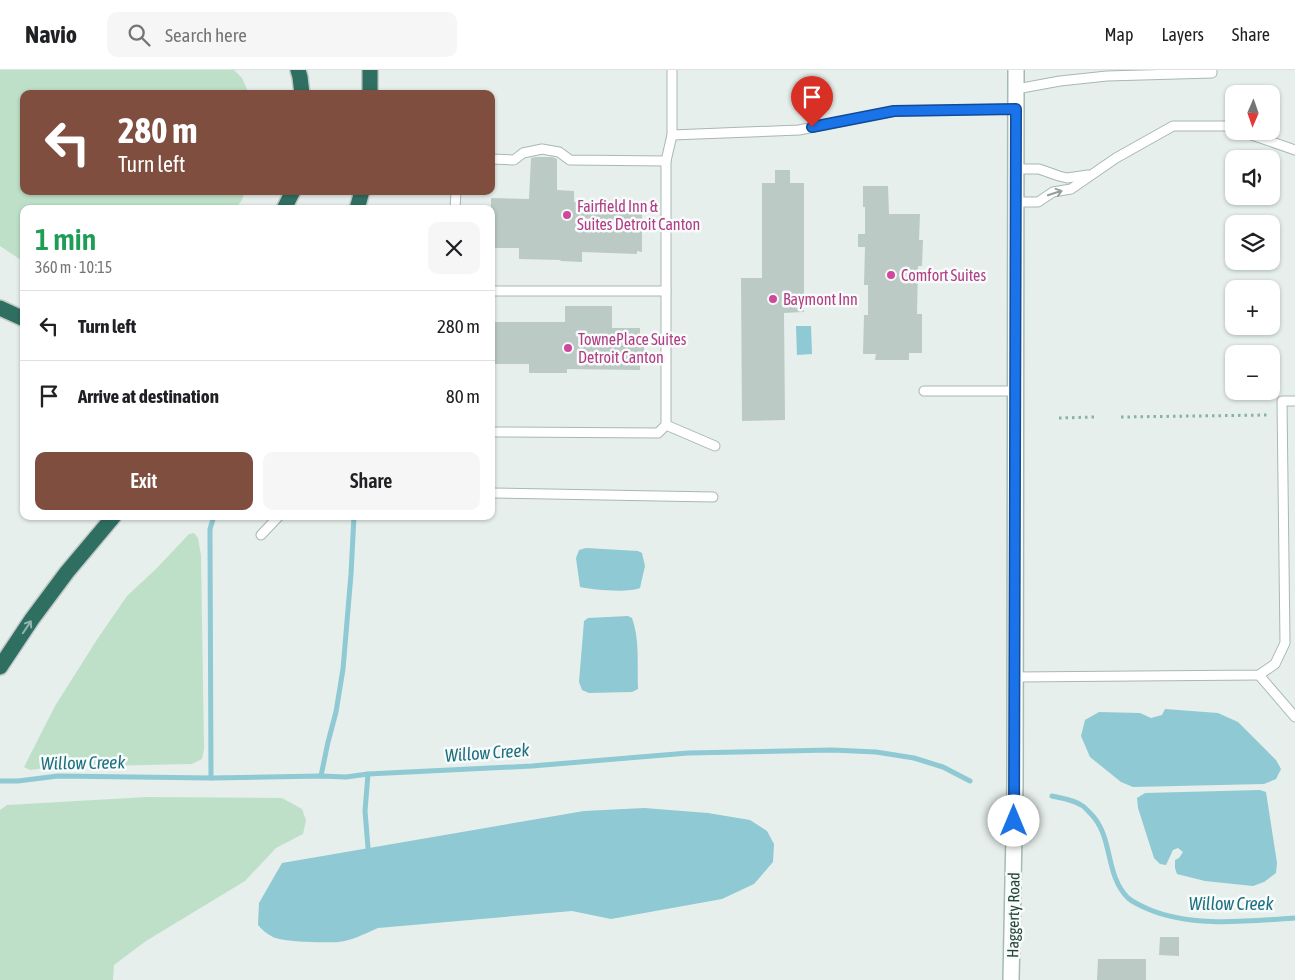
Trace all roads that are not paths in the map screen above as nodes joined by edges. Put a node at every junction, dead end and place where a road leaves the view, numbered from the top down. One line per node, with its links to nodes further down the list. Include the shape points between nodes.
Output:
1 (298, 70): 7 (highway)
2 (370, 70): 8 (highway)
3 (672, 70): 11 (lane)
4 (1016, 70): 6 (main road, Haggerty Road)
5 (1212, 70): 6 (lane, via 1107,76)
6 (1016, 89): 9 (main road, Haggerty Road)
7 (302, 90)
8 (370, 90)
9 (1016, 109): 11 (lane, via 894,111 799,130); 16 (main road, Haggerty Road)
10 (1225, 126): 17 (lane, via 1174,126)
11 (672, 135): 15 (lane)
12 (1266, 140): 13 (lane)
13 (1295, 150)
14 (495, 159): 15 (lane, via 514,160 542,149 559,152 570,160)
15 (666, 161): 20 (lane)
16 (1016, 169): 17 (lane, via 1039,169 1067,178); 18 (main road, Haggerty Road)
17 (1091, 175): 18 (lane, one-way to 17, via 1038,202 1052,192 1071,189)
18 (1016, 202): 24 (main road, Haggerty Road)
19 (495, 290): 20 (lane)
20 (666, 291): 26 (lane)
21 (0, 308): 22 (highway)
22 (20, 317)
23 (924, 391): 24 (lane)
24 (1016, 391): 36 (main road, Haggerty Road)
25 (1295, 400): 35 (lane, via 1282,401 1285,643 1275,664)
26 (666, 425): 27 (lane, via 658,433); 28 (lane)
27 (495, 432)
28 (715, 446)
29 (495, 493): 30 (lane)
30 (713, 497)
31 (111, 520): 34 (highway, one-way to 31, via 67,572)
32 (275, 520): 33 (lane)
33 (261, 535)
34 (0, 667)
35 (1259, 675): 36 (lane); 37 (lane)
36 (1015, 677): 38 (main road, Haggerty Road)
37 (1295, 717)
38 (1012, 980)

